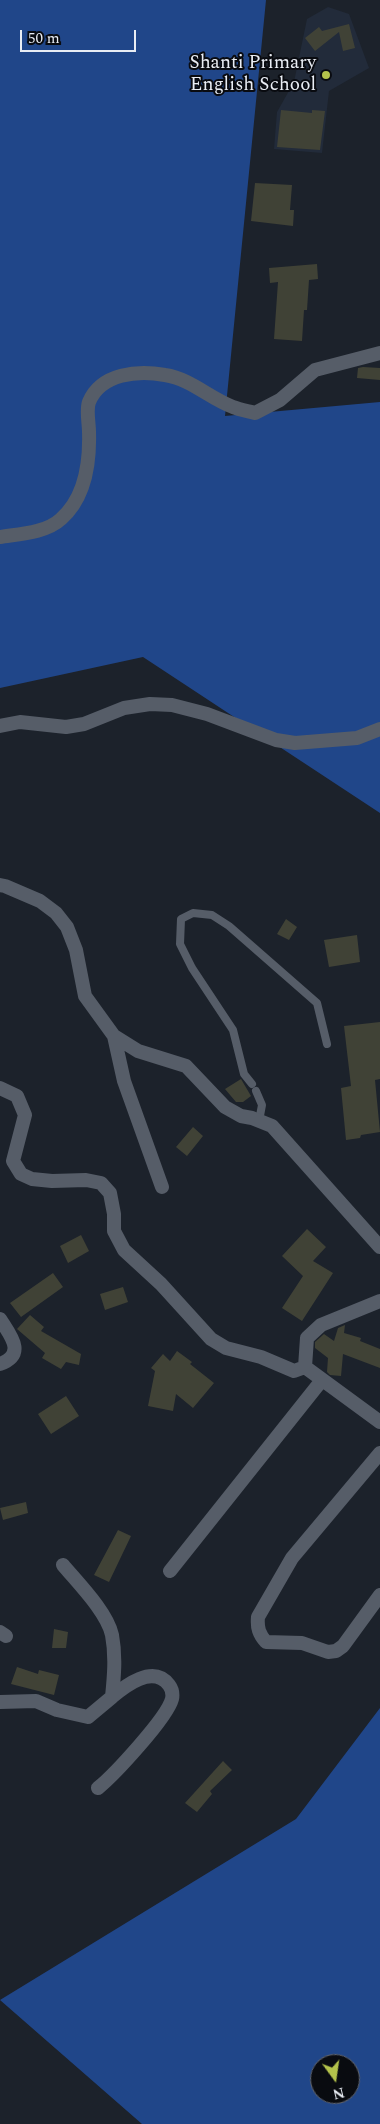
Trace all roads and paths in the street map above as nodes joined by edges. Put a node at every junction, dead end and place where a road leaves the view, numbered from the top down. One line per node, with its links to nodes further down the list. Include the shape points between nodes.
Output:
1 (380, 353): 2 (street, via 315,370 280,400 255,413 232,407 194,385 167,375 145,372 115,377 99,386 88,404 90,446 78,501 60,520 38,530)
2 (0, 537)
3 (0, 726): 4 (street, via 20,722 66,726 84,724 124,708 150,704 172,705 207,714 294,744 357,738)
4 (380, 729)
5 (0, 885): 6 (street, via 40,901 67,927 76,950 85,996)
6 (114, 1036): 9 (street, via 138,1051 186,1066 225,1107 240,1116); 10 (street, via 124,1081)
7 (327, 1044): 9 (lane, via 317,1003 229,926 212,914 193,913 181,919 180,944 232,1030 244,1074 262,1105)
8 (0, 1088): 15 (street, via 17,1096 25,1115 13,1161 21,1174 32,1179 102,1183 110,1193 114,1231 124,1250 161,1284 211,1339 226,1348 261,1357 294,1371)
9 (259, 1121): 11 (street, via 272,1126)
10 (162, 1188)
11 (380, 1247)
12 (380, 1301): 15 (street, via 321,1325 307,1338)
13 (0, 1319): 14 (street, via 15,1346 11,1359)
14 (0, 1364)
15 (305, 1368): 16 (street)
16 (322, 1380): 17 (street); 20 (street)
17 (380, 1422)
18 (380, 1453): 21 (street, via 292,1558 258,1617 257,1626 266,1642 302,1643 328,1652 336,1651)
19 (63, 1565): 22 (street, via 96,1604 112,1633 115,1670)
20 (170, 1570)
21 (380, 1595)
22 (112, 1698): 23 (street, via 88,1716 57,1710 36,1701); 24 (street, via 132,1681 150,1676 166,1681 172,1690 172,1699 158,1722 113,1776)
23 (0, 1702)
24 (98, 1788)

